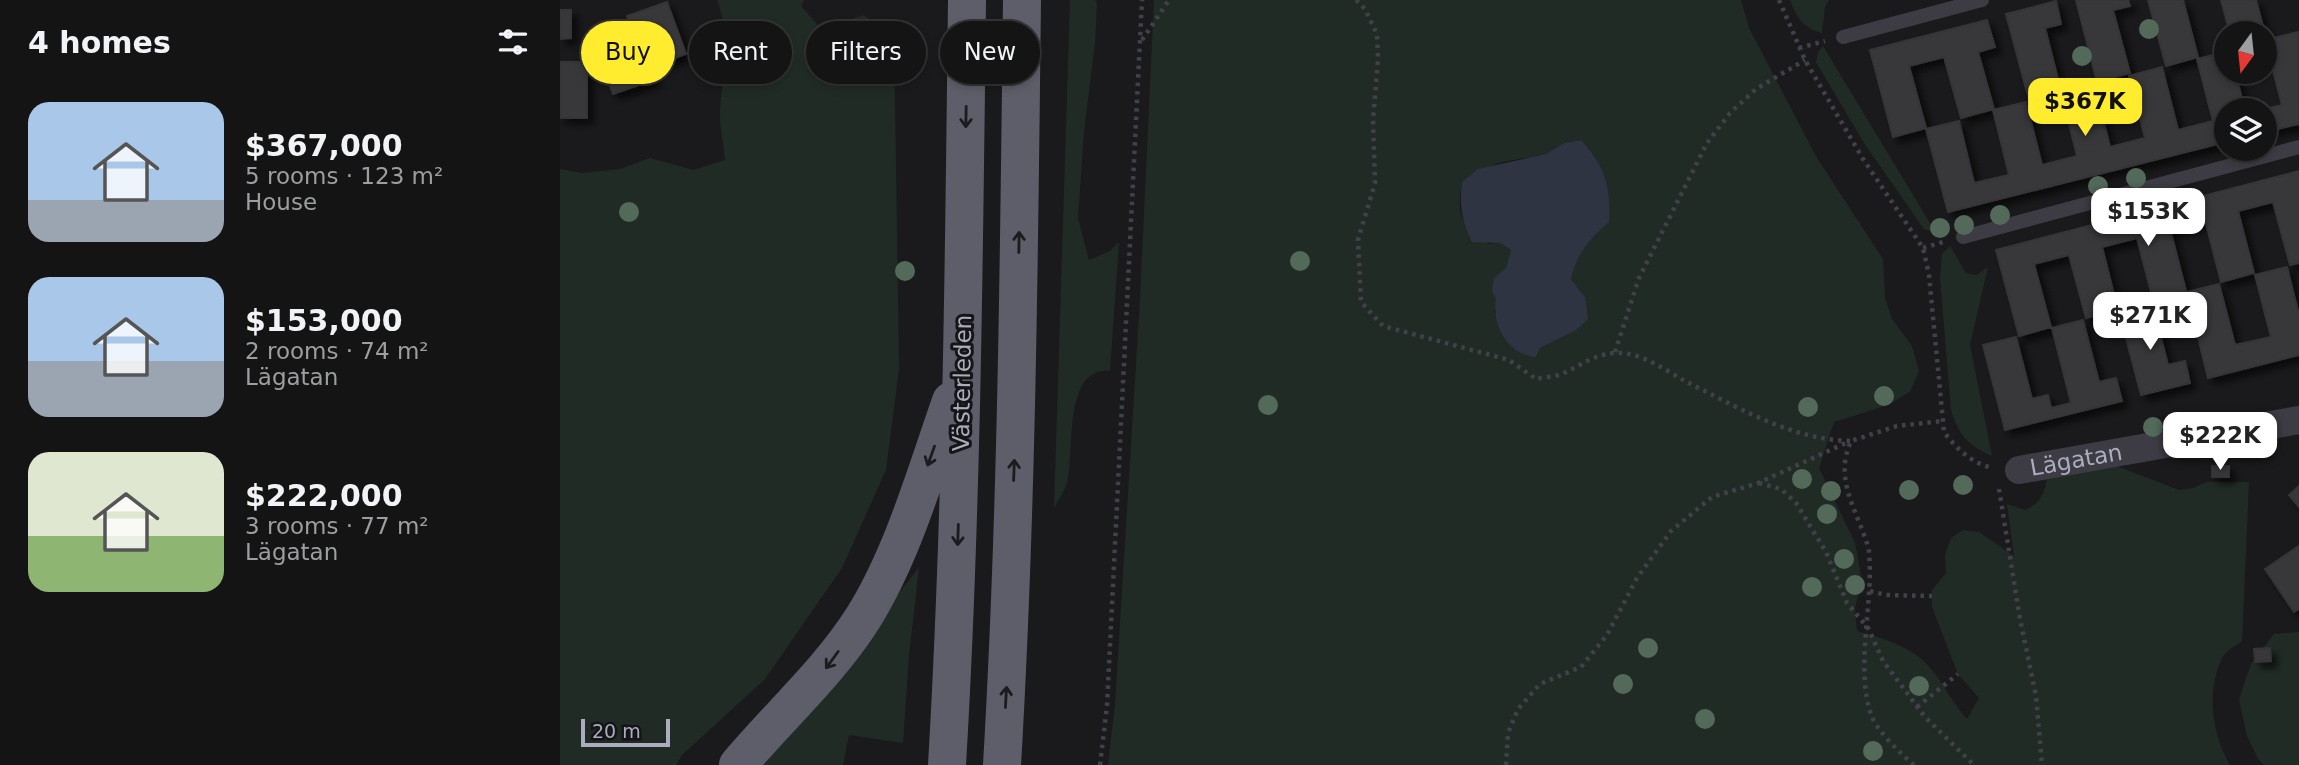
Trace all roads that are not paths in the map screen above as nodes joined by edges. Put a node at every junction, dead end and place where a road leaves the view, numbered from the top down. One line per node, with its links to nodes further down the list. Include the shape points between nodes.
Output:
1 (967, 0): 7 (highway, Västerleden, one-way to 7)
2 (1022, 0): 12 (highway, one-way to 2, via 1017,372)
3 (1982, 0): 4 (lane)
4 (1843, 37)
5 (2299, 147): 6 (lane)
6 (1964, 237)
7 (963, 369): 10 (highway, one-way to 10, via 890,565 863,618 818,678); 11 (highway, Västerleden, one-way to 11)
8 (2299, 420): 9 (street, Lägatan)
9 (2008, 469)
10 (738, 765)
11 (947, 765)
12 (1002, 765)

